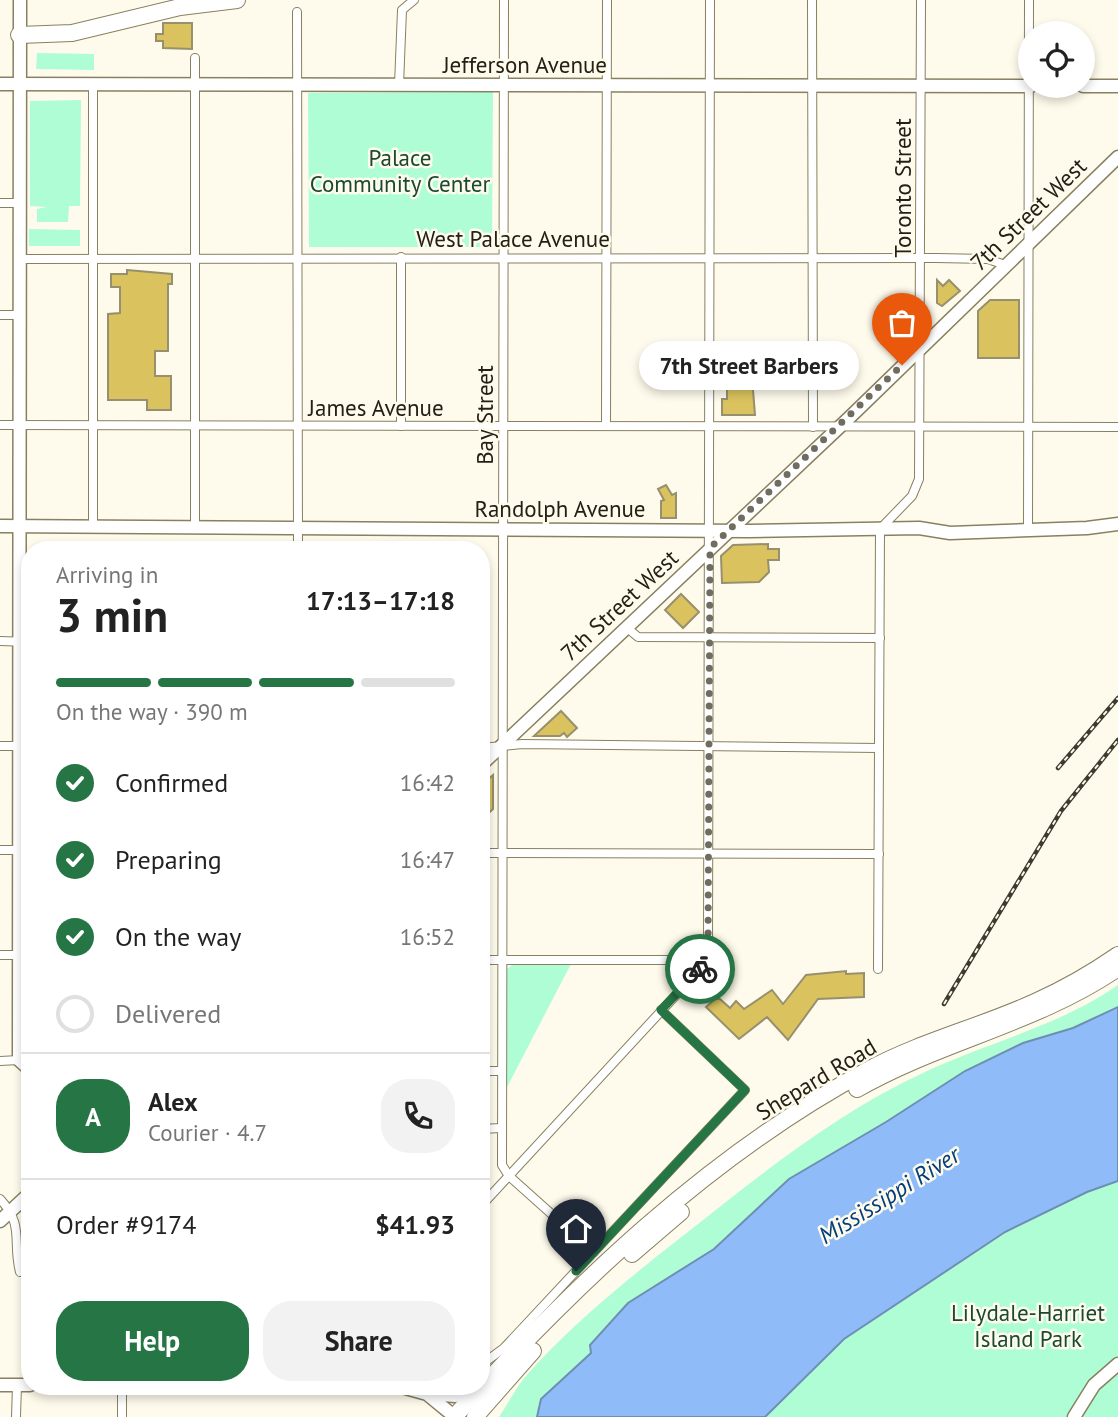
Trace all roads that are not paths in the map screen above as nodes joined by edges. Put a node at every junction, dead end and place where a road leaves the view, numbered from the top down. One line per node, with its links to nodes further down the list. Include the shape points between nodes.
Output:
1 (20, 0): 12 (street)
2 (237, 0): 12 (highway, via 180,7 72,33)
3 (504, 0): 20 (street, Bay Street)
4 (607, 0): 21 (street)
5 (710, 0): 22 (street)
6 (812, 0): 23 (street)
7 (921, 0): 24 (street, Toronto Street)
8 (1029, 0): 11 (street)
9 (411, 2): 19 (street, via 401,15)
10 (297, 12): 18 (street)
11 (1029, 21)
12 (19, 35): 15 (street)
13 (195, 58): 17 (street)
14 (0, 84): 15 (street, Jefferson Avenue)
15 (20, 84): 16 (street, Jefferson Avenue); 31 (street)
16 (93, 85): 17 (street, Jefferson Avenue); 38 (street)
17 (195, 85): 18 (street, Jefferson Avenue); 39 (street)
18 (298, 85): 19 (street, Jefferson Avenue); 40 (street)
19 (399, 85): 20 (street, Jefferson Avenue)
20 (504, 85): 21 (street, Jefferson Avenue); 34 (street, Bay Street)
21 (607, 85): 22 (street, Jefferson Avenue); 35 (street)
22 (709, 85): 23 (street, Jefferson Avenue); 41 (street)
23 (813, 85): 24 (street, Jefferson Avenue); 42 (street)
24 (921, 86): 25 (street, Jefferson Avenue); 36 (street, Toronto Street)
25 (1018, 86)
26 (1095, 86): 27 (street)
27 (1118, 86)
28 (1030, 98): 32 (street)
29 (1118, 157): 32 (street, 7th Street West)
30 (0, 203): 31 (street)
31 (20, 203): 37 (street)
32 (1029, 242): 43 (street, 7th Street West); 60 (street)
33 (401, 257): 34 (street, West Palace Avenue); 40 (street, West Palace Avenue); 53 (street)
34 (503, 258): 35 (street, West Palace Avenue); 54 (street, Bay Street)
35 (607, 258): 41 (street, West Palace Avenue); 48 (street)
36 (921, 258): 42 (street, West Palace Avenue); 43 (street, West Palace Avenue, via 988,259); 46 (street, Toronto Street)
37 (19, 259): 38 (street, West Palace Avenue); 45 (street)
38 (92, 259): 39 (street, West Palace Avenue); 50 (street)
39 (195, 259): 40 (street, West Palace Avenue); 51 (street)
40 (299, 259): 52 (street)
41 (709, 259): 42 (street, West Palace Avenue); 55 (street)
42 (812, 260): 56 (street)
43 (1005, 265): 46 (street, 7th Street West)
44 (0, 315): 45 (street)
45 (20, 315): 49 (street)
46 (920, 348): 57 (street, 7th Street West); 58 (street, Toronto Street)
47 (0, 425): 49 (street, James Avenue)
48 (607, 425): 54 (street, James Avenue); 55 (street, James Avenue)
49 (19, 426): 50 (street, James Avenue); 63 (street)
50 (92, 426): 51 (street, James Avenue); 64 (street)
51 (196, 426): 52 (street, James Avenue); 65 (street)
52 (298, 426): 53 (street, James Avenue); 66 (street)
53 (401, 426): 54 (street, James Avenue)
54 (503, 426): 67 (street, Bay Street)
55 (710, 426): 56 (street, James Avenue); 70 (street)
56 (813, 427): 57 (street, James Avenue)
57 (838, 427): 58 (street, James Avenue); 71 (street, 7th Street West)
58 (920, 427): 60 (street, James Avenue); 68 (street, Toronto Street, via 918,486)
59 (1118, 427): 60 (street, James Avenue)
60 (1030, 428): 69 (street)
61 (1118, 524): 69 (street, Randolph Avenue)
62 (0, 526): 63 (street, Randolph Avenue)
63 (19, 526): 64 (street, Randolph Avenue); 74 (street)
64 (93, 527): 65 (street, Randolph Avenue)
65 (195, 528): 66 (street, Randolph Avenue)
66 (298, 528): 67 (street, Randolph Avenue); 72 (street)
67 (503, 529): 70 (street, Randolph Avenue); 82 (street, Bay Street)
68 (880, 529): 69 (street, Randolph Avenue, via 950,533); 71 (street, Randolph Avenue); 77 (street)
69 (1028, 529)
70 (710, 530): 71 (street, Randolph Avenue); 73 (street)
71 (729, 530): 73 (street, 7th Street West)
72 (298, 541)
73 (710, 548): 75 (street, 7th Street West); 76 (street)
74 (21, 572)
75 (626, 627): 76 (street, via 638,636); 82 (street, 7th Street West)
76 (708, 638): 77 (street); 83 (street)
77 (880, 638): 85 (street)
78 (0, 641): 79 (street)
79 (21, 642)
80 (0, 746): 81 (street)
81 (21, 746)
82 (502, 746): 83 (street); 84 (street); 86 (street, 7th Street West); 90 (street, Bay Street)
83 (708, 746): 85 (street); 91 (street)
84 (490, 747)
85 (879, 748): 92 (street)
86 (490, 757)
87 (0, 850): 88 (street)
88 (21, 850)
89 (490, 853): 90 (street)
90 (502, 853): 91 (street); 98 (street, Bay Street)
91 (708, 853): 92 (street); 97 (street)
92 (879, 854): 100 (street)
93 (0, 955): 94 (street)
94 (21, 955)
95 (1118, 955): 119 (highway, Shepard Road, via 1034,1003 869,1069 801,1111 655,1219)
96 (490, 960): 98 (street)
97 (706, 960): 98 (street); 101 (street)
98 (503, 961): 106 (street, Bay Street)
99 (1118, 968): 129 (highway, Shepard Road, via 1038,1013 873,1080 738,1168 611,1273 520,1364)
100 (878, 969)
101 (661, 1010): 109 (street); 115 (street, via 745,1090)
102 (21, 1018): 104 (street)
103 (0, 1060): 104 (street)
104 (19, 1060)
105 (490, 1071): 106 (street)
106 (501, 1071): 107 (street, Bay Street)
107 (501, 1128): 108 (street); 109 (street, Bay Street, via 502,1165)
108 (490, 1129)
109 (509, 1176): 110 (street); 115 (street)
110 (490, 1196)
111 (0, 1199): 113 (street)
112 (21, 1202): 113 (street)
113 (11, 1211): 114 (street); 116 (street)
114 (0, 1221)
115 (594, 1252): 117 (street)
116 (20, 1272)
117 (490, 1358)
118 (1118, 1364): 130 (street, via 1094,1385)
119 (490, 1376)
120 (0, 1385): 121 (street)
121 (21, 1385)
122 (22, 1395): 126 (street)
123 (122, 1395): 127 (street)
124 (428, 1395): 128 (street)
125 (473, 1395): 128 (highway, Shepard Road)
126 (16, 1417)
127 (122, 1417)
128 (454, 1417)
129 (475, 1417)
130 (1073, 1417)

